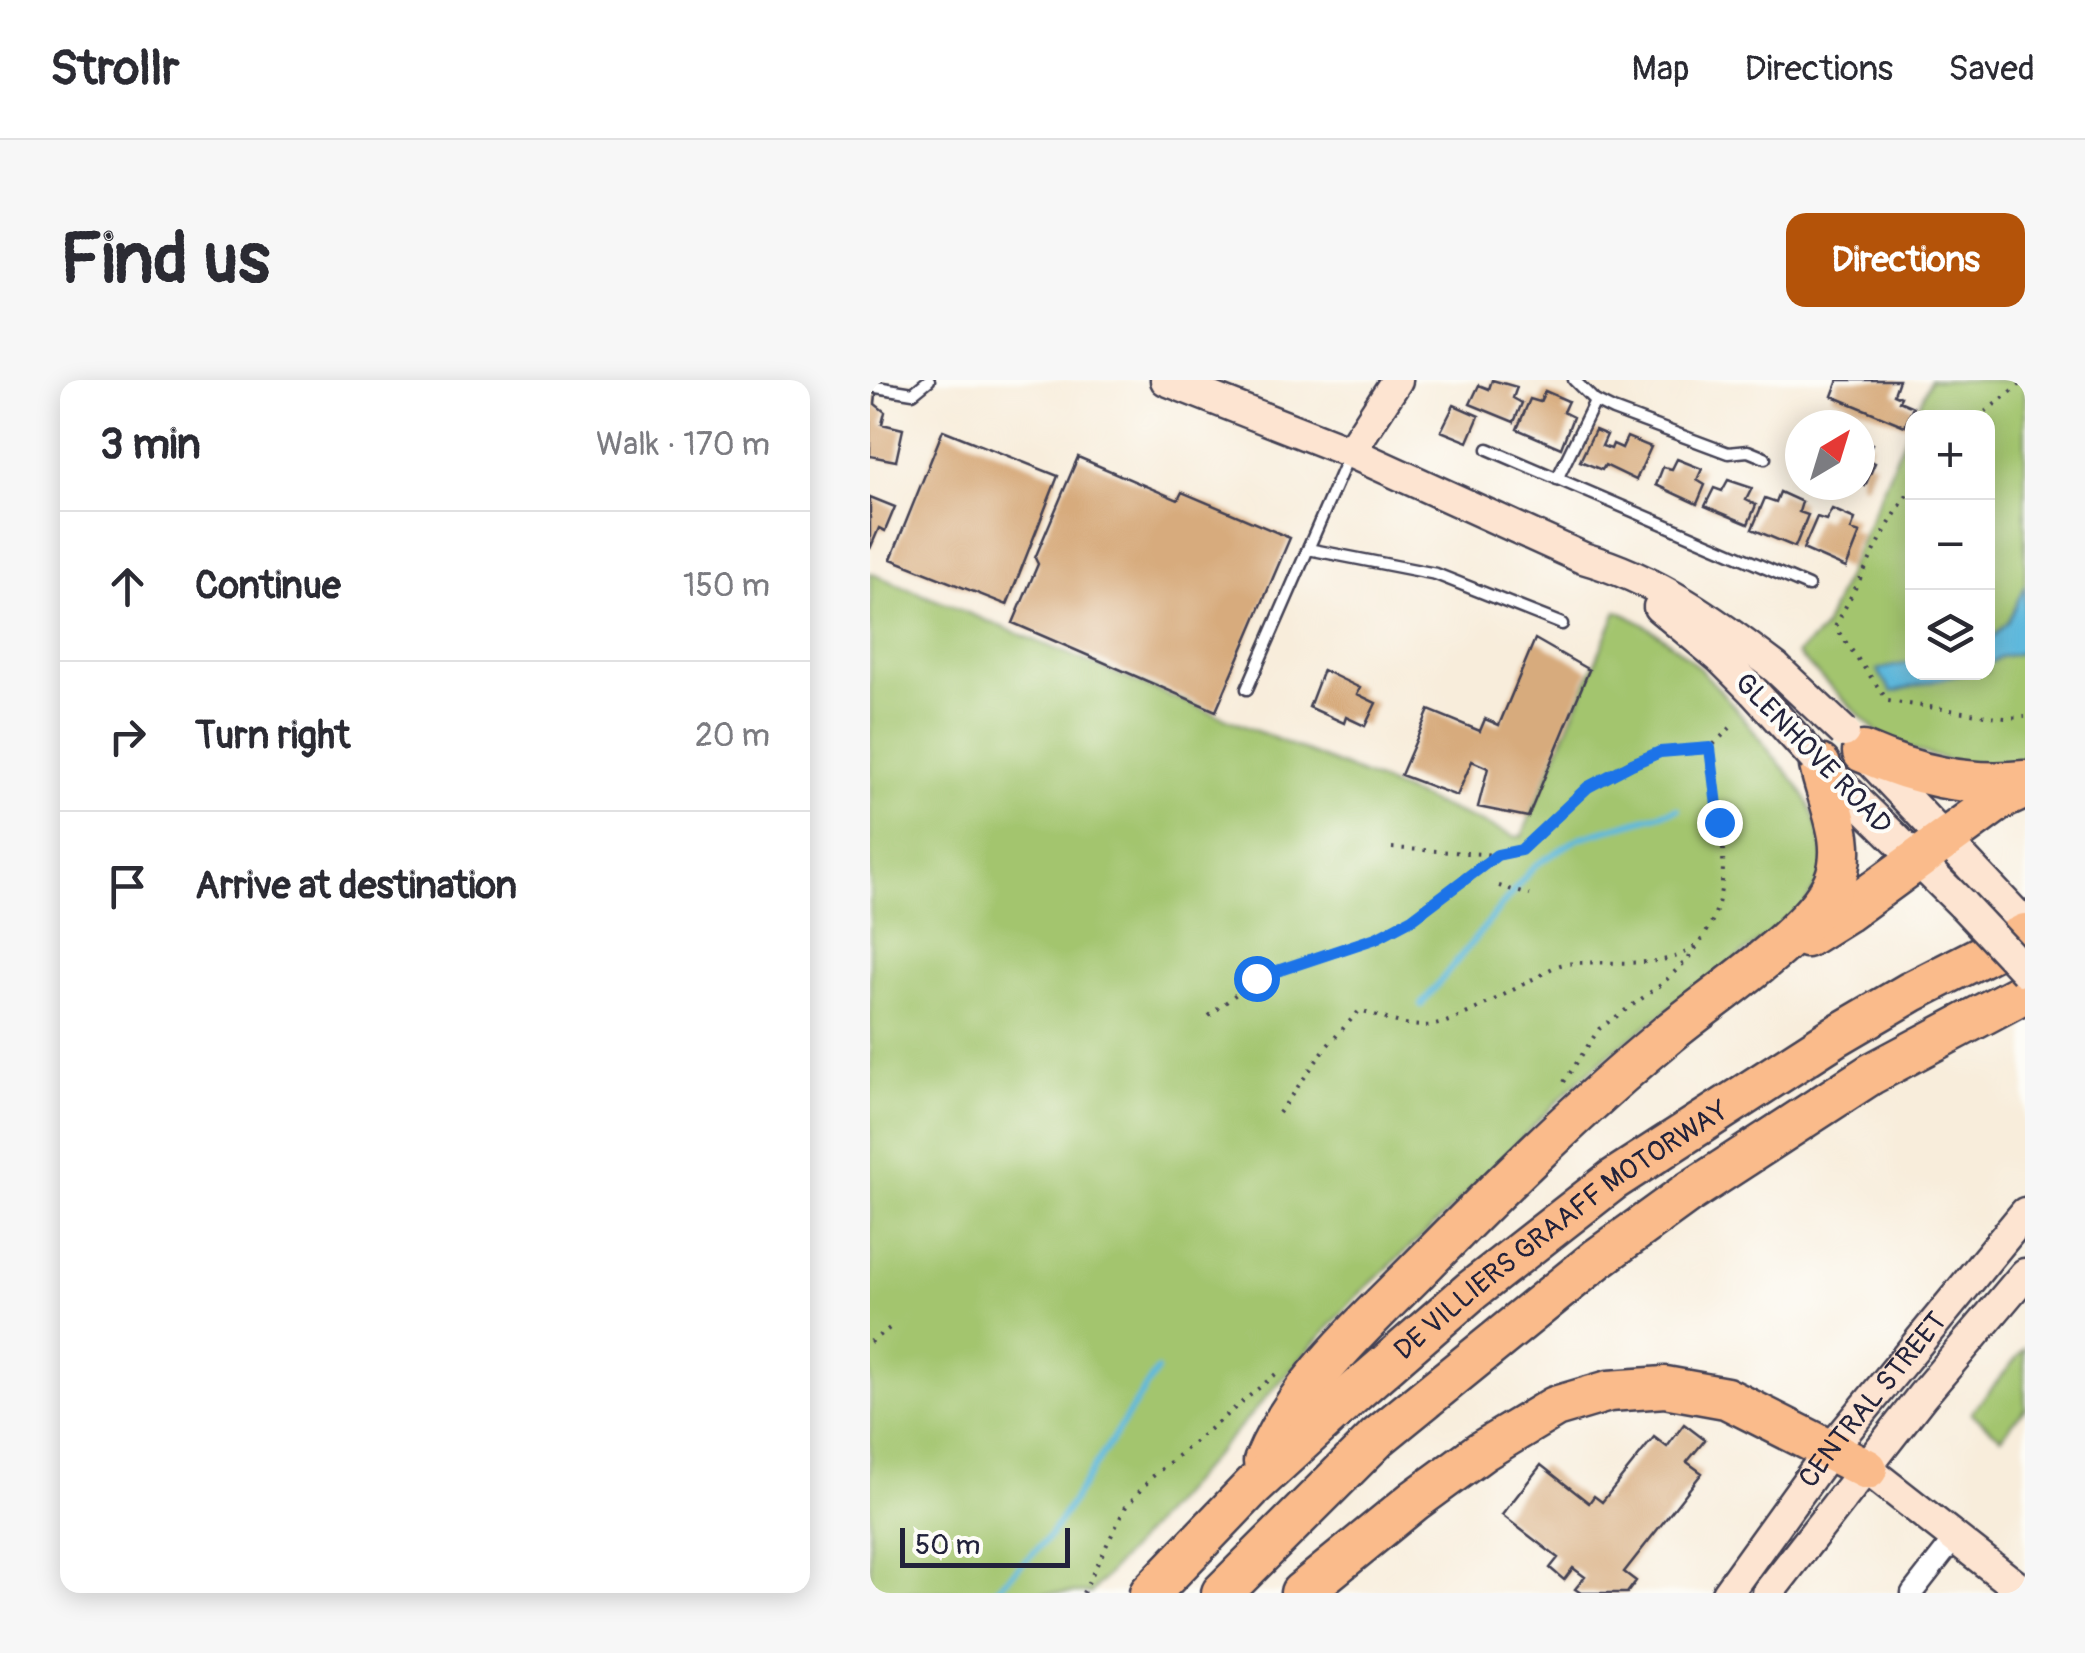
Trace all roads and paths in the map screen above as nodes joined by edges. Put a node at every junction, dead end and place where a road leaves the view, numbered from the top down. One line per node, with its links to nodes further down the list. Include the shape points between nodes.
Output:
1 (929, 380): 6 (lane, via 913,394)
2 (1166, 380): 10 (main road, GLENHOVE ROAD)
3 (1397, 380): 10 (main road)
4 (1574, 380): 7 (lane)
5 (2025, 381): 8 (path)
6 (870, 386)
7 (1596, 401): 11 (lane, via 1728,453); 12 (lane)
8 (1987, 410)
9 (1488, 449): 12 (lane)
10 (1350, 452): 14 (lane); 15 (main road, GLENHOVE ROAD)
11 (1765, 458)
12 (1556, 479): 16 (lane)
13 (1905, 497): 19 (path, via 1835,627 1888,701)
14 (1308, 549): 17 (lane, via 1436,574); 18 (lane)
15 (1583, 558): 21 (main road, GLENHOVE ROAD, bridge, via 1688,604 1776,668); 23 (main road, GLENHOVE ROAD, bridge, via 1684,625)
16 (1808, 586)
17 (1562, 624)
18 (1247, 690)
19 (2025, 717)
20 (1730, 728): 22 (path)
21 (1853, 742): 24 (highway, via 1912,773); 26 (main road, GLENHOVE ROAD)
22 (1710, 748): 27 (path, via 1660,752 1632,764 1588,787 1521,850); 36 (path, via 1720,897 1702,940 1687,952 1654,960 1562,964 1440,1025 1414,1027 1360,1010)
23 (1817, 761): 26 (main road, GLENHOVE ROAD); 33 (highway, via 1839,831 1834,883 1810,916)
24 (2025, 784): 26 (highway)
25 (1392, 848): 27 (path)
26 (1932, 850): 30 (main road, GLENHOVE ROAD, via 1988,883); 32 (main road, GLENHOVE ROAD, bridge, via 1963,905); 33 (highway)
27 (1497, 855): 35 (path, via 1412,919 1376,938 1256,978)
28 (1499, 886): 29 (path)
29 (1530, 895)
30 (2025, 924)
31 (2025, 934): 43 (highway, DE VILLIERS GRAAFF MOTORWAY, via 1836,1036 1613,1180 1470,1291)
32 (2025, 972)
33 (1736, 981): 43 (highway, via 1521,1166 1344,1346 1292,1410)
34 (2025, 992): 46 (highway, via 1871,1074 1597,1258 1378,1437)
35 (1208, 1016)
36 (1279, 1114)
37 (2025, 1213): 41 (main road, CENTRAL STREET)
38 (2025, 1274): 42 (main road, CENTRAL STREET)
39 (894, 1325): 40 (path)
40 (870, 1342)
41 (1830, 1450): 42 (highway); 47 (highway, via 1726,1398 1689,1390 1624,1388 1574,1399 1482,1451); 48 (main road, CENTRAL STREET)
42 (1866, 1469): 44 (main road); 49 (main road, CENTRAL STREET)
43 (1254, 1484): 45 (highway, DE VILLIERS GRAAFF MOTORWAY)
44 (1956, 1538): 50 (street); 51 (main road)
45 (1150, 1593)
46 (1222, 1593)
47 (1301, 1593)
48 (1727, 1593)
49 (1768, 1593)
50 (1912, 1593)
51 (2025, 1593)

